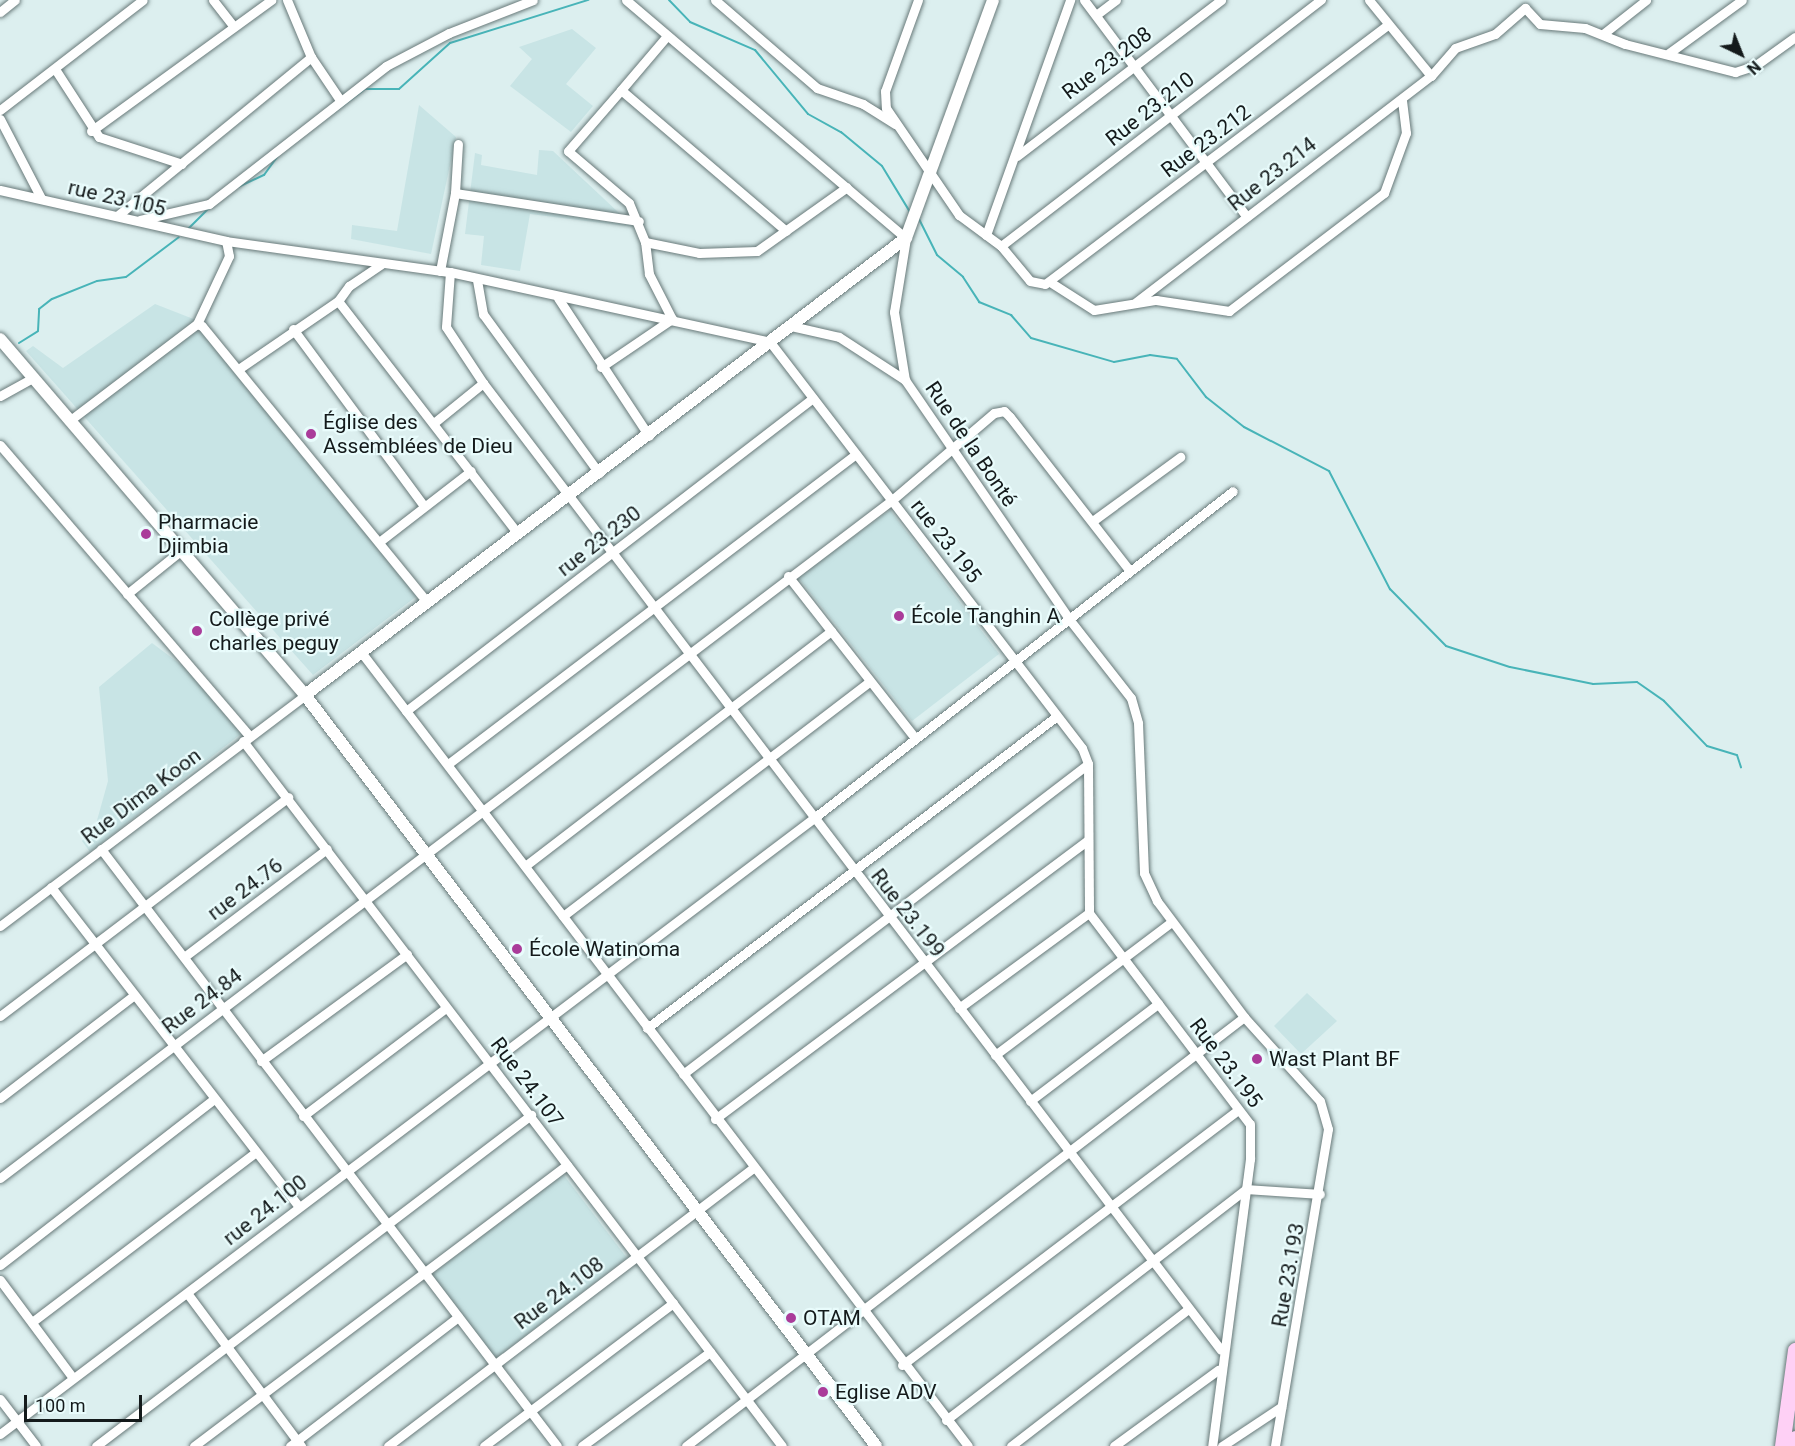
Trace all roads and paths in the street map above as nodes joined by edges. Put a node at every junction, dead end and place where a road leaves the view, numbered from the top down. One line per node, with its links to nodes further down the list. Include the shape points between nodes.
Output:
1 (15, 0): 21 (street)
2 (144, 0): 31 (street)
3 (213, 0): 24 (street)
4 (271, 0): 24 (street)
5 (287, 0): 29 (street)
6 (533, 0): 35 (street, via 449,33 386,66)
7 (626, 0): 26 (street)
8 (715, 0): 39 (street, via 818,88 863,104)
9 (918, 0): 39 (street, via 885,91 884,102)
10 (993, 0): 45 (street, Rue de la Bonté)
11 (1070, 0): 42 (street)
12 (1084, 0): 22 (street)
13 (1116, 0): 22 (street)
14 (1221, 0): 30 (street, Rue 23.208)
15 (1321, 0): 37 (street, Rue 23.210)
16 (1369, 0): 23 (street)
17 (1532, 0): 20 (street, Rue 23.214)
18 (1646, 0): 25 (street)
19 (1742, 0): 28 (street)
20 (1525, 8): 25 (street, via 1540,24); 32 (street, Rue 23.214, via 1495,34 1455,48)
21 (0, 12)
22 (1096, 15): 30 (street)
23 (1388, 25): 32 (street); 44 (street, Rue 23.212)
24 (232, 26): 40 (street)
25 (1603, 34): 28 (street)
26 (667, 36): 33 (street); 46 (street)
27 (1795, 37): 28 (street, via 1756,65 1735,72)
28 (1669, 53)
29 (311, 57): 35 (street); 43 (street)
30 (1135, 64): 37 (street); 42 (street, Rue 23.208)
31 (55, 69): 36 (street); 40 (street)
32 (1431, 76): 34 (street, Rue 23.214)
33 (621, 90): 53 (street, via 568,150 619,191); 54 (street)
34 (1402, 99): 51 (street, Rue 23.214); 66 (street, via 1406,132 1388,186 1337,231 1229,311)
35 (340, 100): 52 (street, via 209,204)
36 (0, 110)
37 (1171, 116): 44 (street); 59 (street, Rue 23.210)
38 (0, 119): 49 (street)
39 (899, 127): 45 (street)
40 (91, 131): 43 (street)
41 (458, 144): 48 (street, Rue 23.199)
42 (1017, 156): 56 (street)
43 (182, 164): 50 (street)
44 (1207, 164): 51 (street); 63 (street, Rue 23.212)
45 (932, 177): 55 (street, Rue de la Bonté); 56 (street, via 959,215)
46 (847, 187): 54 (street); 55 (street)
47 (0, 190): 49 (street, rue 23.105)
48 (454, 193): 53 (street); 61 (street, Rue 23.199)
49 (41, 198): 50 (street, rue 23.105)
50 (117, 216): 52 (street, rue 23.105)
51 (1247, 217): 66 (street, Rue 23.214)
52 (135, 221): 57 (street, rue 23.105)
53 (639, 221): 58 (street)
54 (786, 231): 58 (street, via 750,252 699,253)
55 (909, 235): 69 (street); 76 (street, Rue de la Bonté, via 894,312)
56 (986, 235): 59 (street)
57 (226, 241): 60 (street, rue 23.105); 68 (street, via 229,256)
58 (645, 243): 67 (street, via 649,274)
59 (1001, 246): 63 (street, via 1030,281)
60 (381, 264): 61 (street, rue 23.105); 65 (street, via 349,286)
61 (445, 272): 62 (street, rue 23.105); 77 (street, Rue 23.199, via 446,327)
62 (477, 280): 64 (street, rue 23.105); 88 (street, via 483,314)
63 (1047, 283): 66 (street, via 1094,310)
64 (558, 298): 67 (street, rue 23.105); 73 (street)
65 (338, 301): 70 (street); 81 (street)
66 (1136, 302)
67 (672, 319): 72 (street, rue 23.105); 73 (street)
68 (196, 324): 74 (street, via 209,330); 80 (street)
69 (791, 326): 72 (street); 76 (street, via 839,337)
70 (293, 329): 74 (street); 92 (street)
71 (0, 339): 75 (street)
72 (770, 342): 79 (street, rue 23.195); 82 (street)
73 (601, 367): 82 (street)
74 (240, 368): 95 (street)
75 (32, 378): 78 (street); 80 (street)
76 (905, 380): 84 (street, Rue de la Bonté)
77 (483, 383): 81 (street); 90 (street, Rue 23.199)
78 (1, 394)
79 (813, 398): 85 (street, rue 23.195); 97 (street, rue 23.230)
80 (69, 421): 96 (street)
81 (435, 422): 87 (street)
82 (649, 436): 88 (street)
83 (0, 445): 100 (street, Rue 24.107)
84 (951, 452): 91 (street, Rue 24.84); 93 (street, Rue 24.84, via 994,413 1004,411); 103 (street, Rue de la Bonté)
85 (856, 454): 91 (street, rue 23.195); 102 (street)
86 (1180, 458): 93 (street)
87 (471, 471): 92 (street); 94 (street)
88 (599, 473): 90 (street)
89 (1233, 491): 98 (street, rue 24.100)
90 (567, 497): 94 (street); 97 (street, Rue 23.199)
91 (892, 500): 99 (street, Rue 24.84); 107 (street, rue 23.195)
92 (424, 506): 95 (street)
93 (1094, 520): 98 (street)
94 (518, 534): 101 (street)
95 (379, 542): 101 (street)
96 (179, 552): 100 (street); 109 (street)
97 (611, 555): 102 (street, Rue 23.199); 111 (street, rue 23.230)
98 (1129, 570): 103 (street, rue 24.100)
99 (788, 576): 104 (street); 106 (street, Rue 24.84)
100 (127, 594): 113 (street, Rue 24.107)
101 (427, 602): 105 (street)
102 (653, 607): 106 (street, Rue 23.199); 116 (street)
103 (1069, 619): 107 (street, rue 24.100); 133 (street, Rue de la Bonté, via 1136,710 1144,873)
104 (831, 631): 108 (street); 110 (street)
105 (361, 652): 109 (street); 111 (street)
106 (688, 654): 110 (street, Rue 23.199); 119 (street, Rue 24.84)
107 (1014, 660): 112 (street, rue 23.195); 114 (street, rue 24.100)
108 (869, 682): 114 (street); 115 (street)
109 (305, 694): 113 (street, Rue Dima Koon); 124 (street)
110 (729, 709): 115 (street, Rue 23.199); 125 (street)
111 (406, 711): 116 (street)
112 (1057, 716): 117 (street, rue 23.195); 126 (street)
113 (246, 738): 118 (street, Rue 24.107); 122 (street, Rue Dima Koon)
114 (915, 738): 120 (street, rue 24.100)
115 (771, 761): 120 (street, Rue 23.199); 131 (street)
116 (448, 764): 119 (street)
117 (1088, 764): 121 (street); 132 (street)
118 (288, 797): 123 (street, Rue 24.107); 129 (street)
119 (483, 813): 124 (street, Rue 24.84); 125 (street)
120 (814, 818): 126 (street, Rue 23.199); 140 (street, rue 24.100)
121 (1088, 840): 130 (street); 139 (street)
122 (101, 849): 127 (street, Rue Dima Koon); 129 (street)
123 (327, 849): 128 (street, Rue 24.107); 137 (street, rue 24.76)
124 (428, 854): 128 (street, Rue 24.84); 146 (street)
125 (525, 866): 131 (street)
126 (853, 870): 132 (street, Rue 23.199); 149 (street)
127 (51, 887): 134 (street, Rue Dima Koon); 135 (street)
128 (366, 899): 136 (street, Rue 24.107); 143 (street, Rue 24.84)
129 (145, 908): 135 (street); 137 (street)
130 (1089, 914): 138 (street, Rue 23.195); 145 (street)
131 (563, 916): 140 (street)
132 (889, 918): 139 (street, Rue 23.199); 155 (street)
133 (1170, 923): 138 (street); 148 (street, Rue de la Bonté)
134 (0, 926)
135 (95, 945): 141 (street); 147 (street)
136 (407, 954): 144 (street, Rue 24.107); 153 (street)
137 (184, 957): 143 (street)
138 (1122, 958): 142 (street, Rue 23.195); 152 (street)
139 (924, 962): 145 (street, Rue 23.199); 163 (street)
140 (605, 972): 146 (street, rue 24.100); 149 (street)
141 (133, 996): 150 (street); 156 (street)
142 (1158, 1004): 151 (street, Rue 23.195); 158 (street)
143 (222, 1008): 150 (street, Rue 24.84); 153 (street)
144 (446, 1008): 154 (street, Rue 24.107); 161 (street)
145 (959, 1008): 152 (street, Rue 23.199)
146 (551, 1012): 154 (street, rue 24.100); 174 (street)
147 (0, 1016)
148 (1244, 1017): 151 (street); 160 (street, Rue de la Bonté, via 1304,1079)
149 (647, 1028): 155 (street)
150 (172, 1046): 157 (street); 169 (street, Rue 24.84)
151 (1196, 1054): 159 (street, Rue 23.195); 164 (street)
152 (995, 1055): 158 (street, Rue 23.199)
153 (261, 1061): 161 (street)
154 (490, 1061): 162 (street, Rue 24.107); 168 (street, rue 24.100)
155 (682, 1074): 163 (street)
156 (0, 1098)
157 (213, 1100): 165 (street); 178 (street)
158 (1030, 1101): 164 (street, Rue 23.199)
159 (1238, 1110): 170 (street, Rue 23.195, via 1251,1128); 173 (street)
160 (1323, 1110): 171 (street, Rue 23.193, via 1328,1129)
161 (303, 1116): 168 (street)
162 (531, 1116): 166 (street, Rue 24.107); 175 (street)
163 (716, 1119): 167 (street)
164 (1069, 1152): 173 (street, Rue 23.199); 184 (street)
165 (255, 1153): 172 (street); 186 (street)
166 (567, 1165): 176 (street, Rue 24.107); 179 (street)
167 (752, 1169): 174 (street, Rue 24.108); 184 (street)
168 (344, 1171): 172 (street, rue 24.100); 175 (street)
169 (0, 1178)
170 (1246, 1190): 171 (street); 177 (street); 188 (street, Rue 23.195)
171 (1320, 1194): 199 (street, Rue 23.193)
172 (298, 1206): 181 (street, rue 24.100)
173 (1111, 1207): 177 (street, Rue 23.199); 192 (street)
174 (699, 1210): 176 (street, Rue 24.108); 191 (street)
175 (387, 1223): 179 (street); 187 (street)
176 (637, 1256): 182 (street, Rue 24.107); 193 (street, Rue 24.108)
177 (1151, 1259): 183 (street, Rue 23.199); 201 (street)
178 (0, 1265)
179 (425, 1272): 185 (street); 196 (street)
180 (0, 1280): 186 (street)
181 (186, 1293): 187 (street); 195 (street, rue 24.100)
182 (673, 1303): 190 (street, Rue 24.107); 200 (street)
183 (1187, 1310): 188 (street, Rue 23.199); 217 (street)
184 (861, 1312): 191 (street); 192 (street)
185 (458, 1317): 193 (street); 205 (street)
186 (32, 1322): 195 (street)
187 (226, 1347): 196 (street); 207 (street)
188 (1221, 1350): 194 (street, Rue 23.195)
189 (1795, 1350): 222 (main road)
190 (710, 1352): 198 (street, Rue 24.107); 212 (street)
191 (806, 1355): 198 (street); 215 (street)
192 (902, 1365): 201 (street)
193 (494, 1366): 200 (street); 209 (street, Rue 24.108)
194 (1218, 1370): 218 (street); 219 (street, Rue 23.195)
195 (73, 1378): 202 (street, rue 24.100)
196 (263, 1393): 205 (street); 208 (street)
197 (0, 1399): 202 (street)
198 (747, 1400): 213 (street); 214 (street, Rue 24.107)
199 (1281, 1407): 220 (street); 221 (street, Rue 23.193)
200 (530, 1411): 210 (street); 211 (street)
201 (946, 1420): 216 (street)
202 (17, 1421): 203 (street, rue 24.100); 206 (street)
203 (0, 1434)
204 (1795, 1438): 223 (main road)
205 (296, 1444)
206 (36, 1446)
207 (96, 1446)
208 (194, 1446)
209 (388, 1446)
210 (484, 1446)
211 (557, 1446)
212 (582, 1446)
213 (686, 1446)
214 (782, 1446)
215 (876, 1446)
216 (968, 1446)
217 (1011, 1446)
218 (1114, 1446)
219 (1212, 1446)
220 (1222, 1446)
221 (1275, 1446)
222 (1782, 1446)
223 (1794, 1446)

